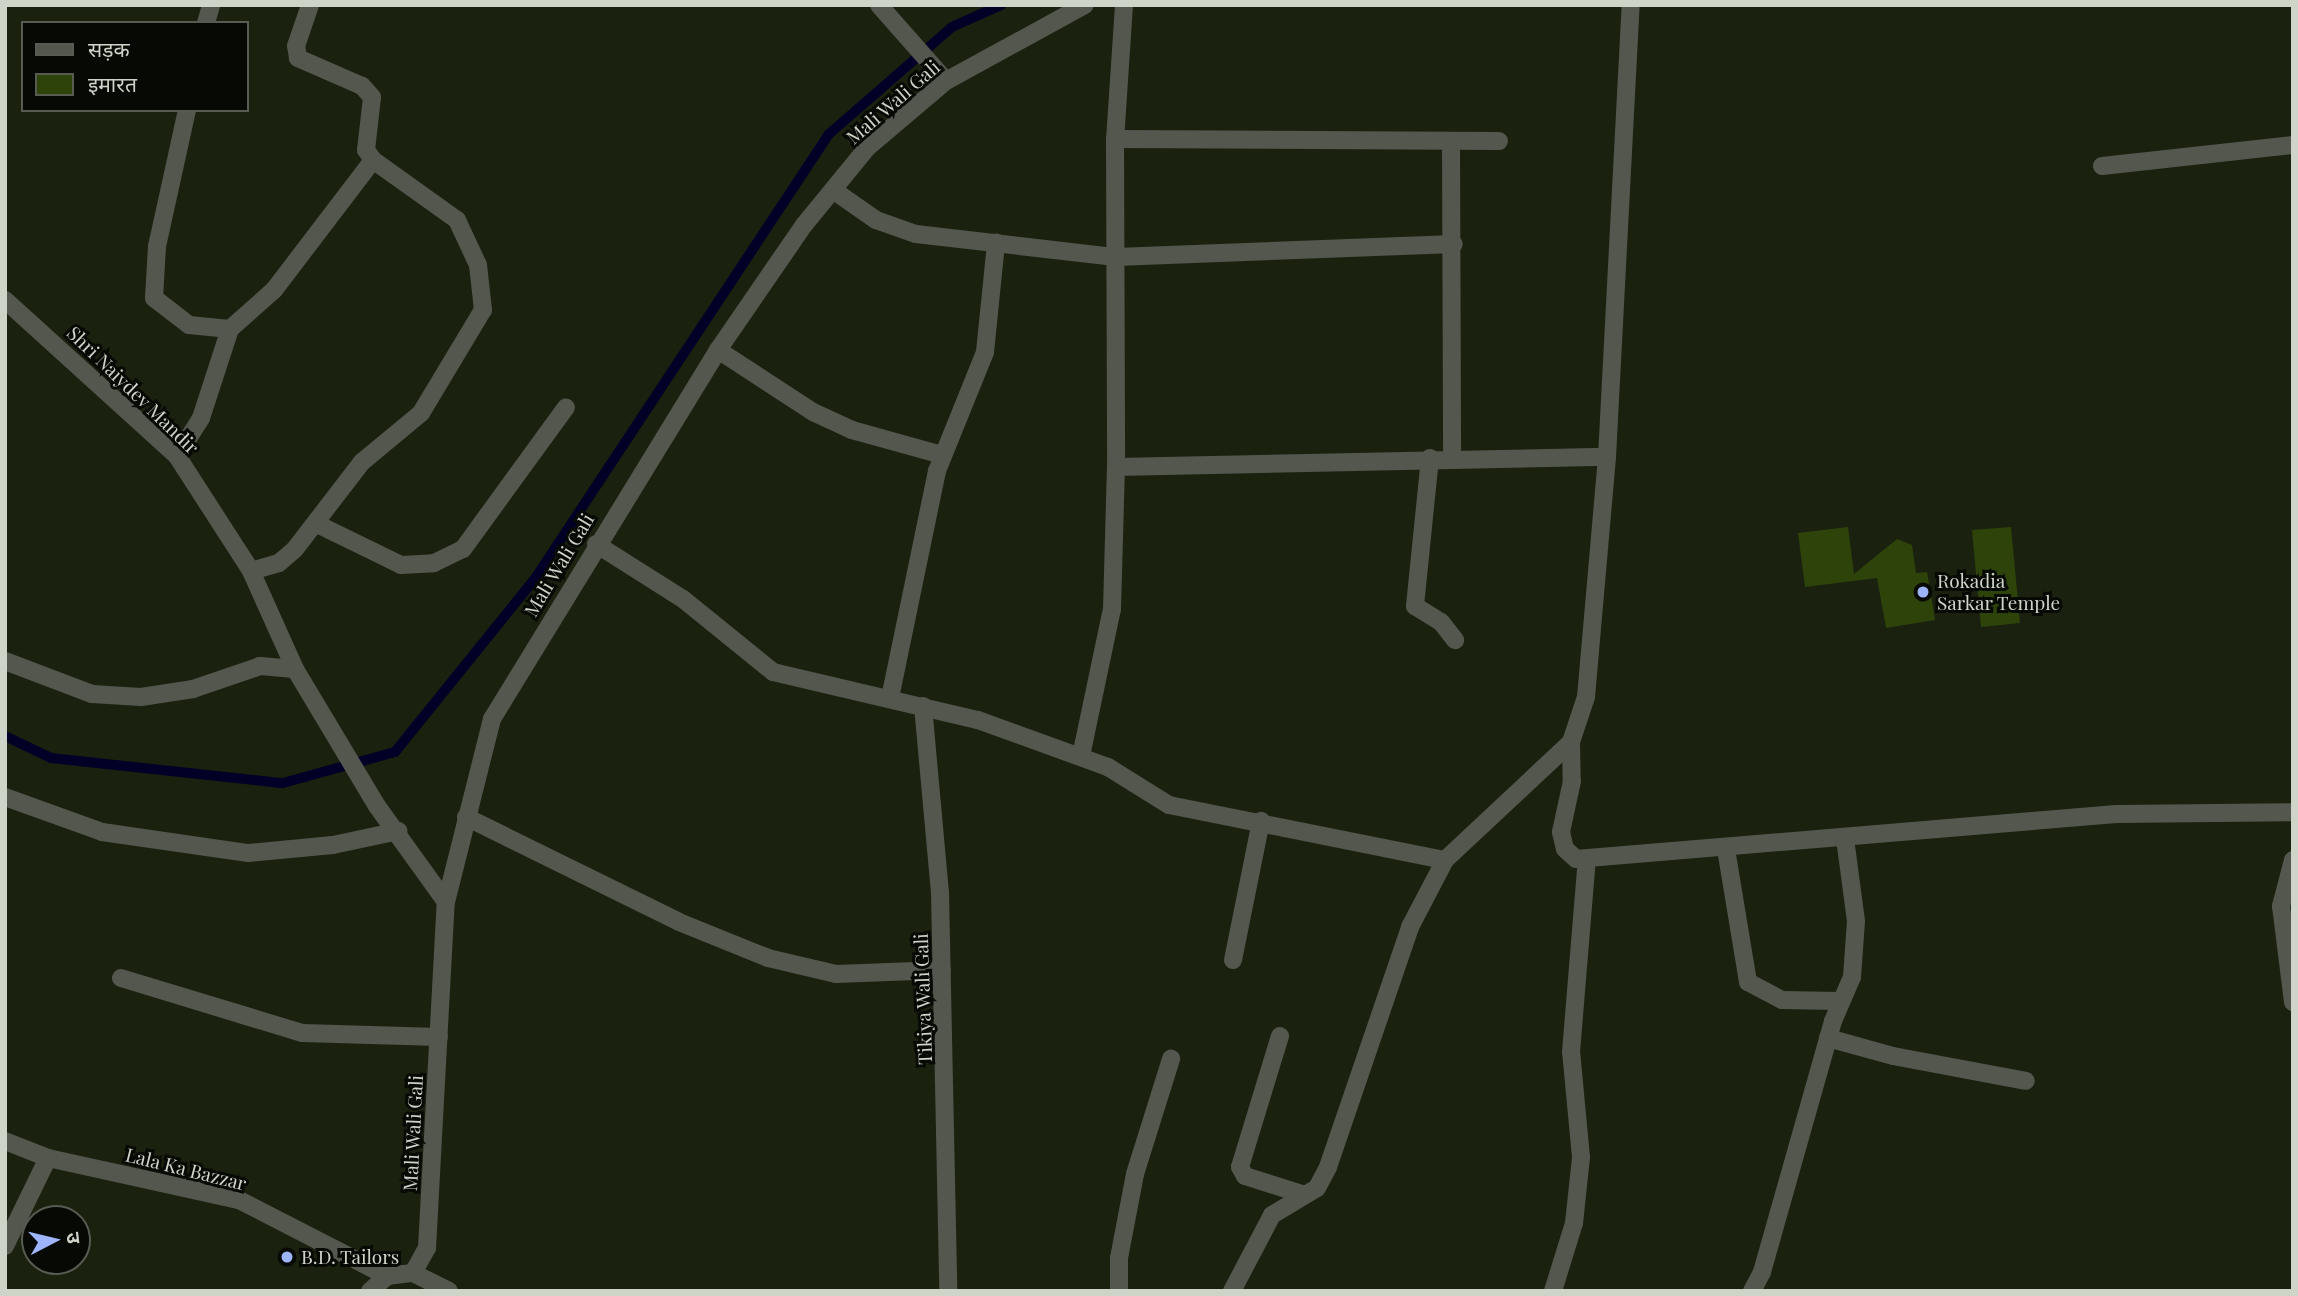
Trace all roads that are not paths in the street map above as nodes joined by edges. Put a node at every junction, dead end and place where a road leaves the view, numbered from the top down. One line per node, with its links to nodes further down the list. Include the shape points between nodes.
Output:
1 (310, 5): 12 (street, via 296,46 298,58 362,86 372,97 366,134)
2 (879, 5): 6 (street)
3 (1085, 5): 6 (street, Mali Wali Gali)
4 (1124, 5): 8 (street)
5 (1631, 5): 25 (street)
6 (946, 80): 14 (street, Mali Wali Gali, via 867,148)
7 (187, 112): 19 (street, via 157,246 154,298 189,325)
8 (1115, 139): 9 (street); 17 (street)
9 (1451, 141): 10 (street); 16 (street)
10 (1499, 141)
11 (2293, 145): 13 (street)
12 (373, 160): 19 (street, via 274,290); 28 (street, via 457,220 478,265 483,310 421,413 362,462)
13 (2102, 166)
14 (833, 190): 15 (street, via 876,220 915,234); 20 (street, Mali Wali Gali)
15 (996, 243): 17 (street); 23 (street, via 985,352)
16 (1454, 244): 17 (street); 24 (street)
17 (1116, 257): 27 (street)
18 (5, 300): 22 (street, Shri Naiydev Mandir)
19 (230, 329): 22 (street, via 201,418)
20 (718, 350): 23 (street, via 813,412 852,430); 29 (street, Mali Wali Gali)
21 (566, 407): 28 (street, via 463,549 434,563 401,565)
22 (177, 456): 30 (street, Shri Naiydev Mandir)
23 (942, 456): 34 (street)
24 (1452, 457): 25 (street); 26 (street)
25 (1607, 457): 36 (street, via 1593,664)
26 (1430, 458): 27 (street); 31 (street, via 1415,606 1441,622)
27 (1116, 467): 37 (street, via 1112,609)
28 (317, 524): 30 (street, via 279,564)
29 (596, 544): 34 (street, via 683,599 773,672); 40 (street, Mali Wali Gali, via 492,719)
30 (251, 571): 33 (street, Shri Naiydev Mandir)
31 (1455, 640)
32 (5, 661): 33 (street, via 92,694 141,697 192,689 260,666)
33 (295, 669): 42 (street, Shri Naiydev Mandir, via 310,685 377,806)
34 (890, 698): 35 (street)
35 (923, 706): 37 (street); 50 (street, Tikiya Wali Gali)
36 (1571, 742): 45 (street, via 1572,780 1561,832 1565,849 1576,859); 46 (street)
37 (1081, 756): 41 (street, via 1169,805)
38 (5, 797): 42 (street, via 102,832 248,853 333,845)
39 (2293, 812): 43 (street, via 2116,814)
40 (466, 817): 48 (street, Mali Wali Gali); 50 (street, via 679,922 768,958 836,974)
41 (1261, 821): 46 (street); 49 (street)
42 (399, 831): 48 (street, Shri Naiydev Mandir)
43 (1845, 839): 44 (street); 52 (street, via 1856,921 1852,977)
44 (1726, 849): 45 (street); 52 (street, via 1748,982 1782,1000)
45 (1587, 859): 70 (street, via 1571,1052 1581,1157 1574,1223)
46 (1445, 860): 61 (street, via 1410,927 1328,1167 1317,1188)
47 (2293, 860): 53 (street, via 2281,906)
48 (446, 902): 55 (street, Mali Wali Gali)
49 (1233, 960)
50 (942, 970): 67 (street, Tikiya Wali Gali)
51 (121, 978): 55 (street, via 302,1033)
52 (1840, 1002): 56 (street)
53 (2293, 1002)
54 (1280, 1036): 61 (street, via 1240,1167 1245,1176)
55 (439, 1037): 63 (street, Mali Wali Gali, via 427,1248)
56 (1828, 1038): 58 (street, via 1893,1056); 71 (street, via 1762,1272)
57 (1171, 1059): 68 (street, via 1135,1174 1119,1258)
58 (2026, 1081)
59 (5, 1140): 60 (street, Lala Ka Bazzar)
60 (48, 1158): 62 (street); 64 (street, Lala Ka Bazzar, via 239,1200)
61 (1302, 1194): 69 (street, via 1272,1215)
62 (5, 1246)
63 (413, 1273): 64 (street); 66 (street)
64 (387, 1276): 65 (street)
65 (370, 1291)
66 (449, 1291)
67 (948, 1291)
68 (1119, 1291)
69 (1232, 1291)
70 (1553, 1291)
71 (1752, 1291)

